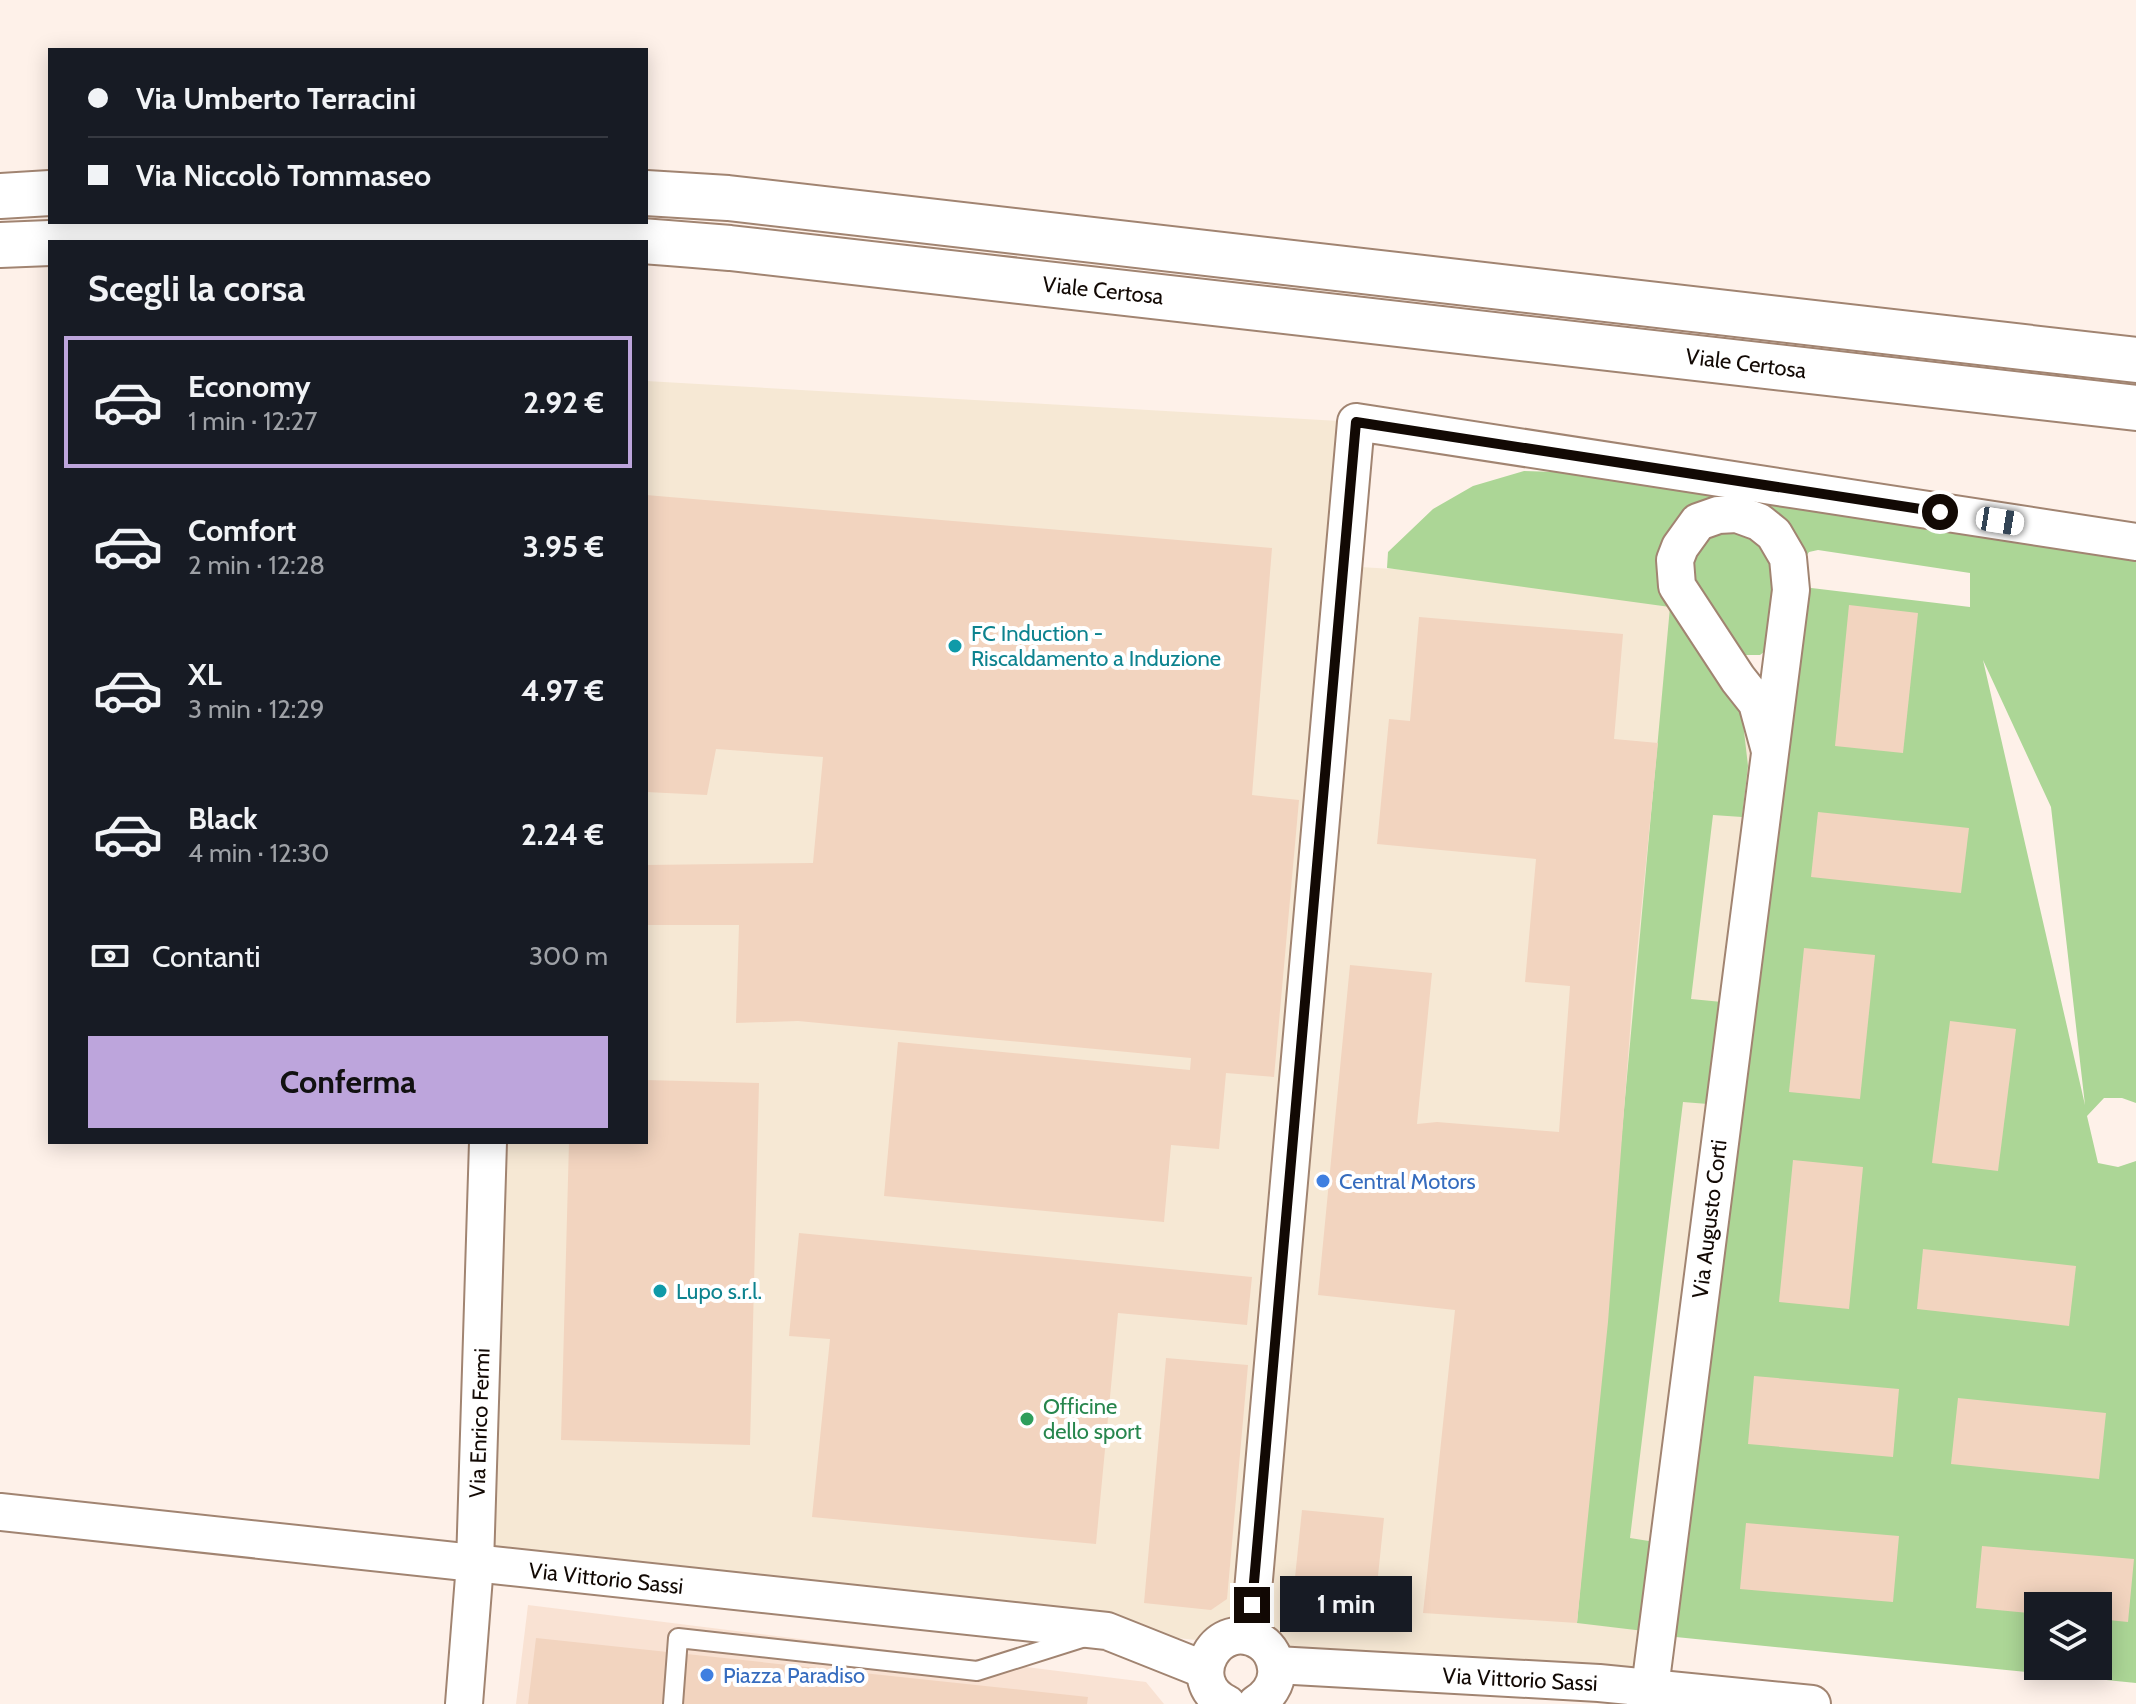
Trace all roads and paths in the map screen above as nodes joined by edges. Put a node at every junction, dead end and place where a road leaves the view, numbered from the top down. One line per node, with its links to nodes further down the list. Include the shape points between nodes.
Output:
1 (48, 193): 3 (main road)
2 (648, 193): 9 (main road, via 728,198)
3 (0, 196)
4 (115, 240): 5 (main road, Viale Certosa, via 447,231)
5 (631, 240)
6 (648, 241): 10 (main road, Viale Certosa)
7 (48, 243): 8 (main road)
8 (0, 245)
9 (2136, 360)
10 (2136, 408)
11 (2136, 542): 17 (street, via 1356,422)
12 (1770, 751): 12 (street, Via Augusto Corti, via 1791,590 1788,558 1774,534 1759,522 1737,514 1718,515 1698,522 1680,547 1677,586 1757,703); 20 (street, Via Augusto Corti)
13 (488, 1144): 15 (street, Via Enrico Fermi)
14 (0, 1512): 15 (street, Via Vittorio Sassi)
15 (475, 1564): 16 (street, Via Vittorio Sassi); 21 (street, Via Enrico Fermi)
16 (1107, 1631): 19 (street, Via Vittorio Sassi); 22 (lane, via 977,1671 678,1638)
17 (1249, 1636): 18 (street, via 1267,1646); 19 (street, via 1219,1643)
18 (1276, 1665): 20 (street, Via Vittorio Sassi); 24 (street, via 1272,1688)
19 (1205, 1670): 23 (street, via 1212,1692)
20 (1648, 1696): 25 (street, Via Vittorio Sassi)
21 (464, 1704)
22 (673, 1704)
23 (1227, 1704)
24 (1256, 1704)
25 (1812, 1704)

